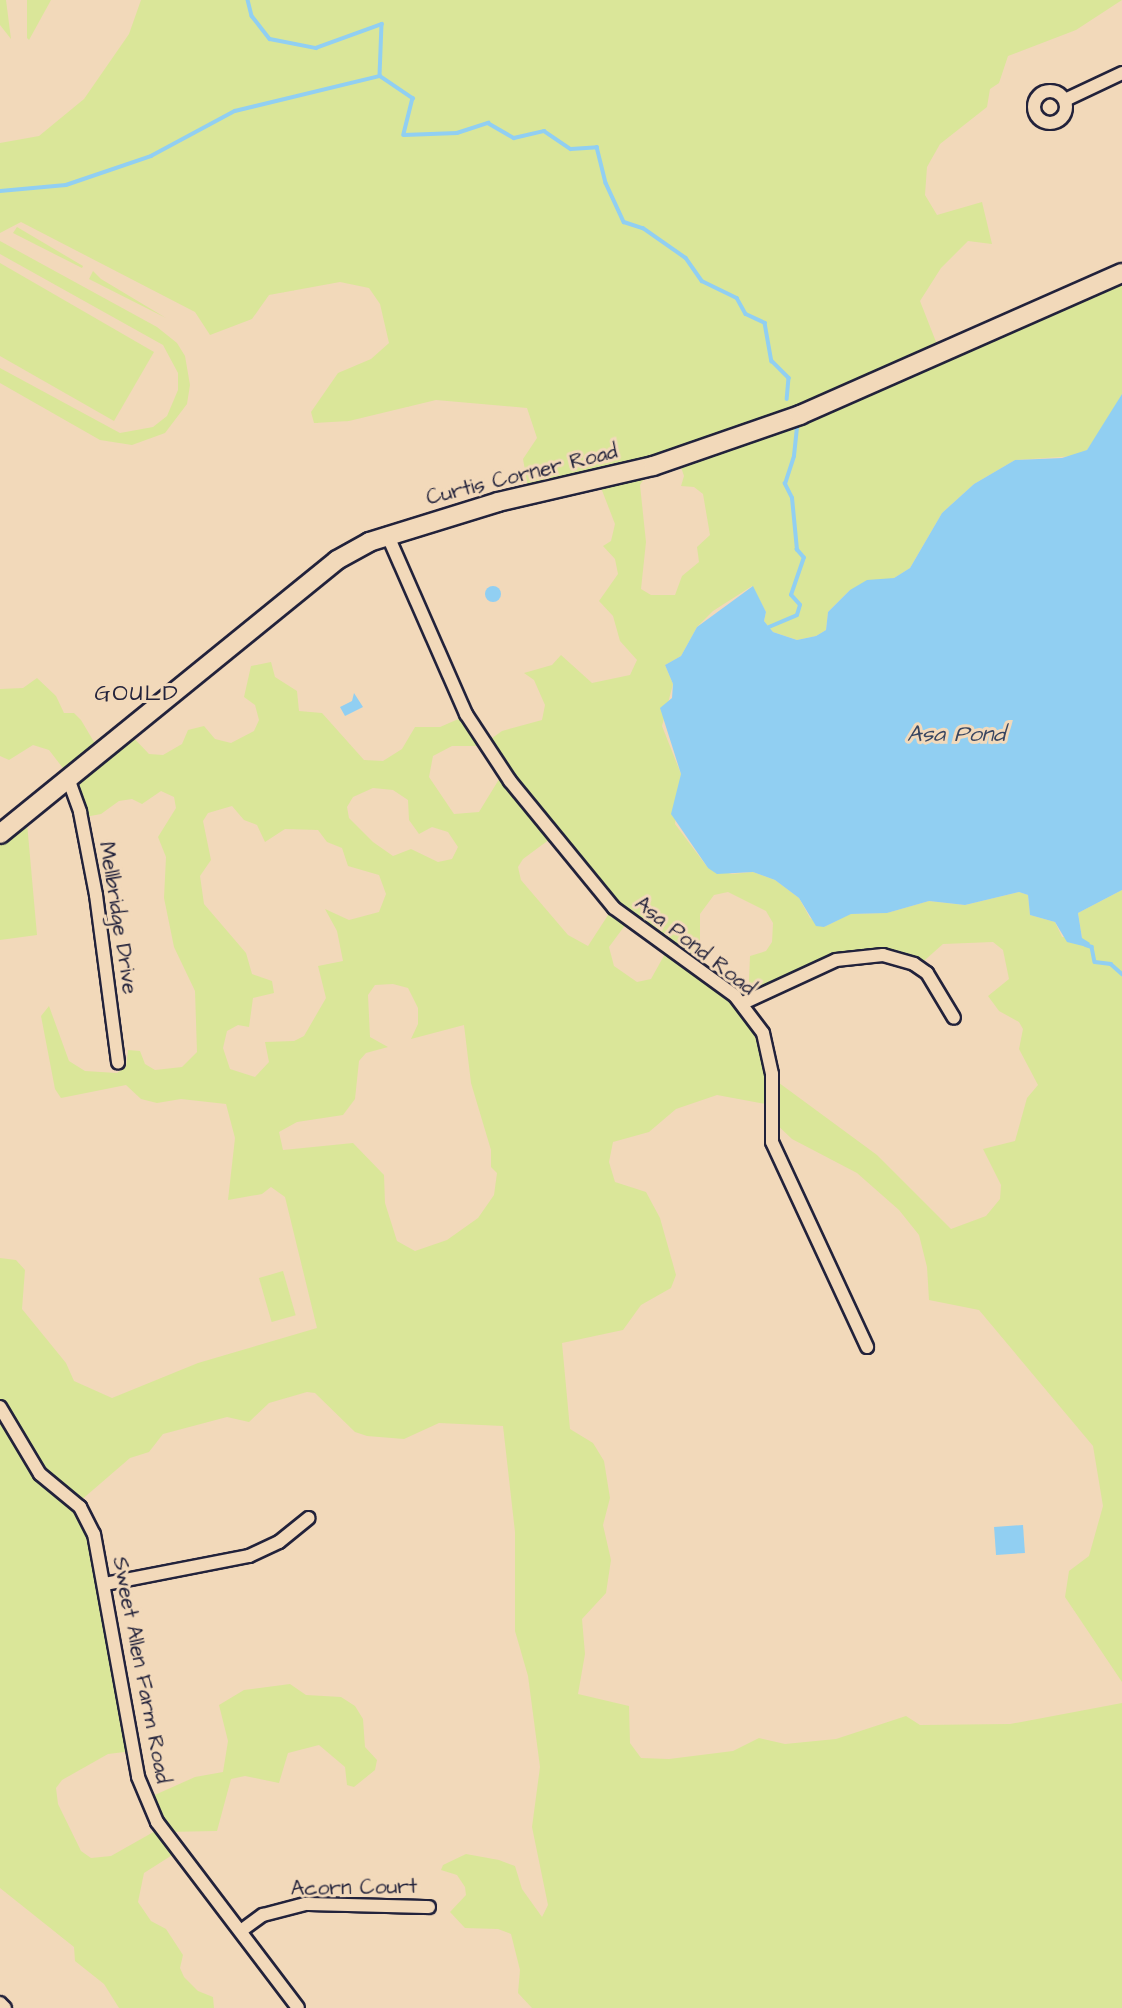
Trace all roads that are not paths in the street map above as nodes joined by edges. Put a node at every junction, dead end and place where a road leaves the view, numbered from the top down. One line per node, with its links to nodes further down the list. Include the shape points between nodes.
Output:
1 (1122, 73): 2 (street)
2 (1065, 100)
3 (1122, 273): 4 (street, Curtis Corner Road, via 800,415 653,466 498,502)
4 (387, 534): 5 (street, Curtis Corner Road, via 337,560); 7 (street, Asa Pond Road, via 466,714 510,781 614,908)
5 (69, 781): 6 (street, Curtis Corner Road); 9 (street, Mellbridge Drive, via 80,812 96,895)
6 (0, 834)
7 (743, 1003): 8 (street, via 835,960 883,955 927,973); 10 (street, Asa Pond Road, via 770,1051 770,1125 780,1166)
8 (954, 1018)
9 (118, 1063)
10 (867, 1347)
11 (0, 1407): 13 (street, Sweet Allen Farm Road, via 40,1474 85,1514 98,1546)
12 (309, 1518): 13 (street, via 279,1542 249,1556)
13 (104, 1584): 15 (street, Sweet Allen Farm Road, via 141,1787 164,1835)
14 (429, 1907): 15 (street, Acorn Court, via 305,1903 263,1915)
15 (243, 1930): 18 (street, Sweet Allen Farm Road)
16 (0, 2003): 17 (street)
17 (5, 2008)
18 (298, 2008)

